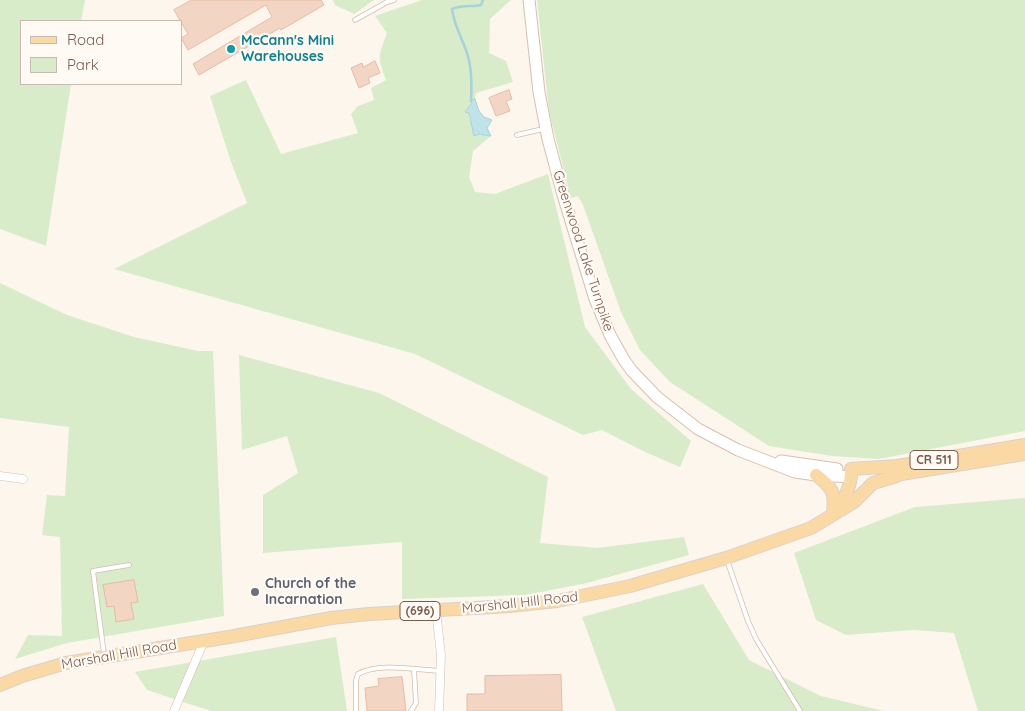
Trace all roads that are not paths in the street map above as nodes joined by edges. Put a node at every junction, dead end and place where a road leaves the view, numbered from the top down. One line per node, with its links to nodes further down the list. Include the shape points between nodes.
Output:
1 (394, 0): 3 (lane)
2 (529, 0): 4 (main road, Greenwood Lake Turnpike / CR 511)
3 (356, 20)
4 (545, 128): 5 (lane); 8 (main road, Greenwood Lake Turnpike / CR 511, via 595,299 624,360 656,396 698,429 722,443)
5 (517, 135)
6 (1025, 445): 9 (main road, Greenwood Lake Turnpike / CR 511)
7 (1025, 454): 12 (main road, Greenwood Lake Turnpike / CR 511)
8 (760, 458): 9 (main road, Greenwood Lake Turnpike / CR 511); 10 (main road, Greenwood Lake Turnpike / CR 511, via 795,472)
9 (851, 473): 10 (main road, Greenwood Lake Turnpike / CR 511); 12 (main road, Greenwood Lake Turnpike / CR 511); 14 (main road, Marshall Hill Road, via 846,497)
10 (816, 475): 14 (main road, via 833,492)
11 (0, 476): 13 (street)
12 (897, 476): 14 (main road, via 873,483 854,502)
13 (23, 479)
14 (833, 516): 15 (main road, Marshall Hill Road / (696), via 810,528)
15 (726, 558): 17 (main road, Marshall Hill Road / (696), via 594,595 510,606); 27 (lane, via 756,639)
16 (129, 565): 19 (lane, via 93,571)
17 (436, 610): 18 (main road, Marshall Hill Road / (696), via 331,618); 21 (street)
18 (204, 641): 19 (main road, Marshall Hill Road / (696)); 23 (street)
19 (105, 656): 22 (main road, Marshall Hill Road / (696), via 40,670)
20 (414, 670): 21 (lane); 24 (lane, via 378,668 358,674); 25 (lane, via 416,703)
21 (441, 671): 26 (street)
22 (0, 685)
23 (174, 711)
24 (356, 711)
25 (411, 711)
26 (439, 711)
27 (800, 711)

